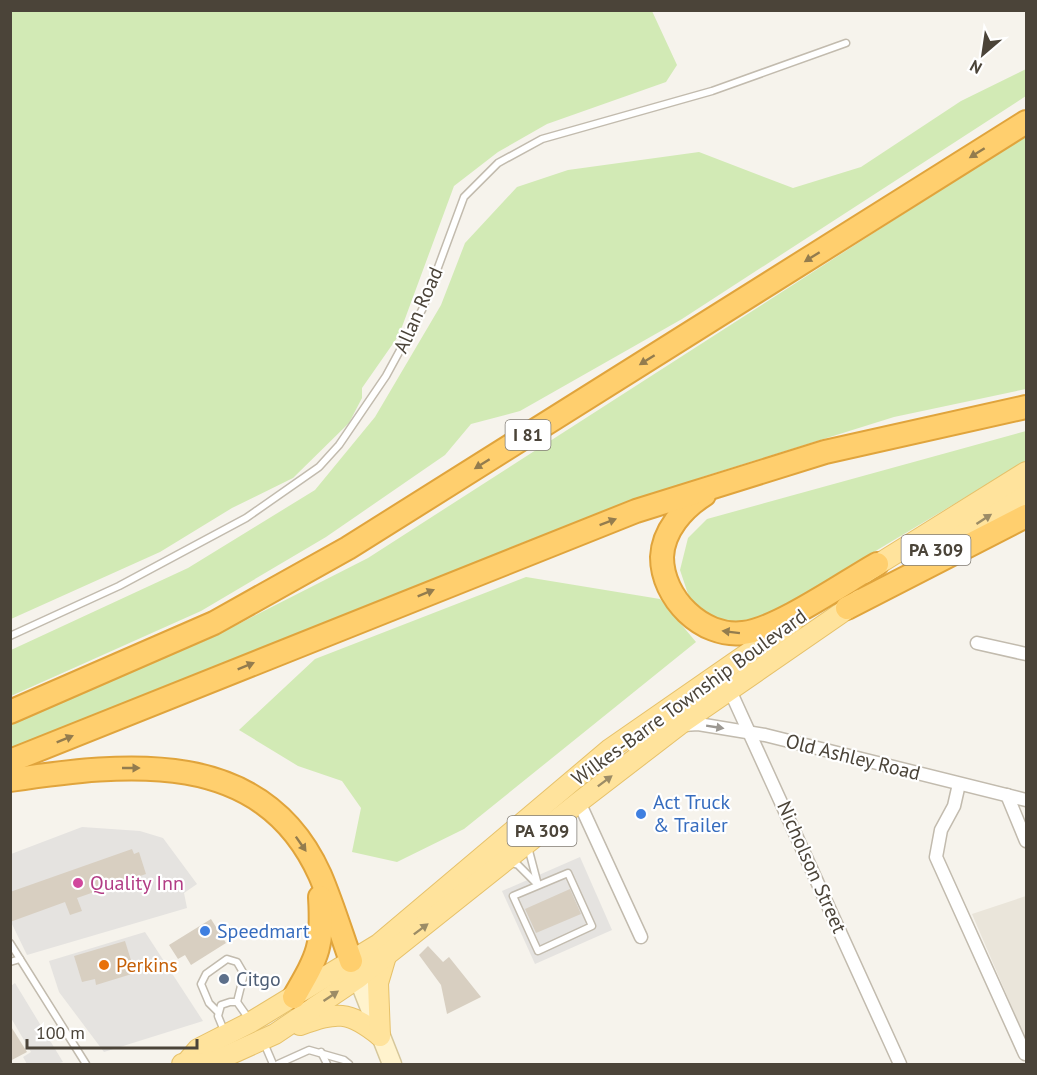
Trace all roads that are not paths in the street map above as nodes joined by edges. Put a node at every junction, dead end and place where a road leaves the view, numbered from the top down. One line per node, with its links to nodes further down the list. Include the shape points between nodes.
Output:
1 (846, 43): 10 (lane, Allan Road, via 712,91 542,139 498,163 464,197 423,308 396,359 339,445 319,467 246,518 119,586)
2 (1026, 122): 14 (highway, I 81, one-way to 14, via 348,548 214,622)
3 (1026, 407): 5 (highway, via 825,452)
4 (1026, 472): 8 (main road, PA 309)
5 (742, 477): 8 (highway, one-way to 5, via 756,631 727,633 701,623 674,595 664,572 664,546 673,525 689,505); 17 (highway, one-way to 5, via 518,556 636,511)
6 (1026, 493): 9 (main road, PA 309, one-way to 6)
7 (1026, 516): 9 (highway)
8 (877, 564): 13 (main road, Wilkes-Barre Township Boulevard)
9 (847, 608): 13 (main road, Wilkes-Barre Township Boulevard / PA 309)
10 (10, 636)
11 (977, 643): 12 (street)
12 (1026, 654)
13 (725, 680): 15 (main road, Wilkes-Barre Township Boulevard / PA 309); 16 (street, Nicholson Street); 33 (main road, Wilkes-Barre Township Boulevard, via 609,749 379,944)
14 (10, 711)
15 (679, 725): 16 (street, Old Ashley Road, one-way to 16, via 698,724); 21 (main road, Wilkes-Barre Township Boulevard / PA 309, one-way to 15)
16 (752, 734): 19 (street, Old Ashley Road); 50 (street, Nicholson Street)
17 (10, 761)
18 (10, 780): 26 (highway, one-way to 26, via 101,768 166,768 208,776 236,787 272,810 297,838)
19 (959, 784): 20 (street, Old Ashley Road); 42 (street, via 954,806 941,830 936,857)
20 (1007, 795): 22 (street, Old Ashley Road); 23 (street)
21 (579, 801): 24 (main road, Wilkes-Barre Township Boulevard / PA 309); 28 (street)
22 (1026, 801)
23 (1026, 841)
24 (528, 843): 25 (main road, Wilkes-Barre Township Boulevard / PA 309); 27 (lane)
25 (505, 861): 27 (lane, via 518,865); 30 (main road, Wilkes-Barre Township Boulevard / PA 309, one-way to 25)
26 (320, 874): 33 (highway); 34 (highway, via 320,949)
27 (538, 885): 27 (lane, via 513,896 538,951 592,926 568,873)
28 (641, 937)
29 (10, 943): 31 (lane)
30 (386, 956): 33 (main road, Wilkes-Barre Township Boulevard / PA 309); 39 (main road, via 378,983)
31 (20, 959): 32 (lane); 44 (lane)
32 (10, 962)
33 (355, 970): 34 (main road, Wilkes-Barre Township Boulevard); 39 (main road); 40 (main road, Wilkes-Barre Township Boulevard, one-way to 33)
34 (294, 997): 37 (main road, Wilkes-Barre Township Boulevard)
35 (237, 1002): 36 (lane, via 221,1005); 36 (lane, via 244,974 237,962 227,959 206,974 201,984 209,1003); 37 (lane)
36 (218, 1012): 38 (lane)
37 (251, 1022): 38 (main road, Wilkes-Barre Township Boulevard)
38 (226, 1035): 43 (main road, Wilkes-Barre Township Boulevard, via 198,1049)
39 (380, 1036): 40 (main road, via 356,1019 332,1014); 49 (main road)
40 (269, 1037): 43 (main road, Wilkes-Barre Township Boulevard, via 211,1063); 45 (lane)
41 (321, 1052): 46 (lane, via 309,1050); 47 (lane); 48 (lane)
42 (1025, 1054)
43 (184, 1064)
44 (86, 1065)
45 (273, 1065)
46 (278, 1065)
47 (327, 1065)
48 (349, 1065)
49 (392, 1065)
50 (900, 1065)

